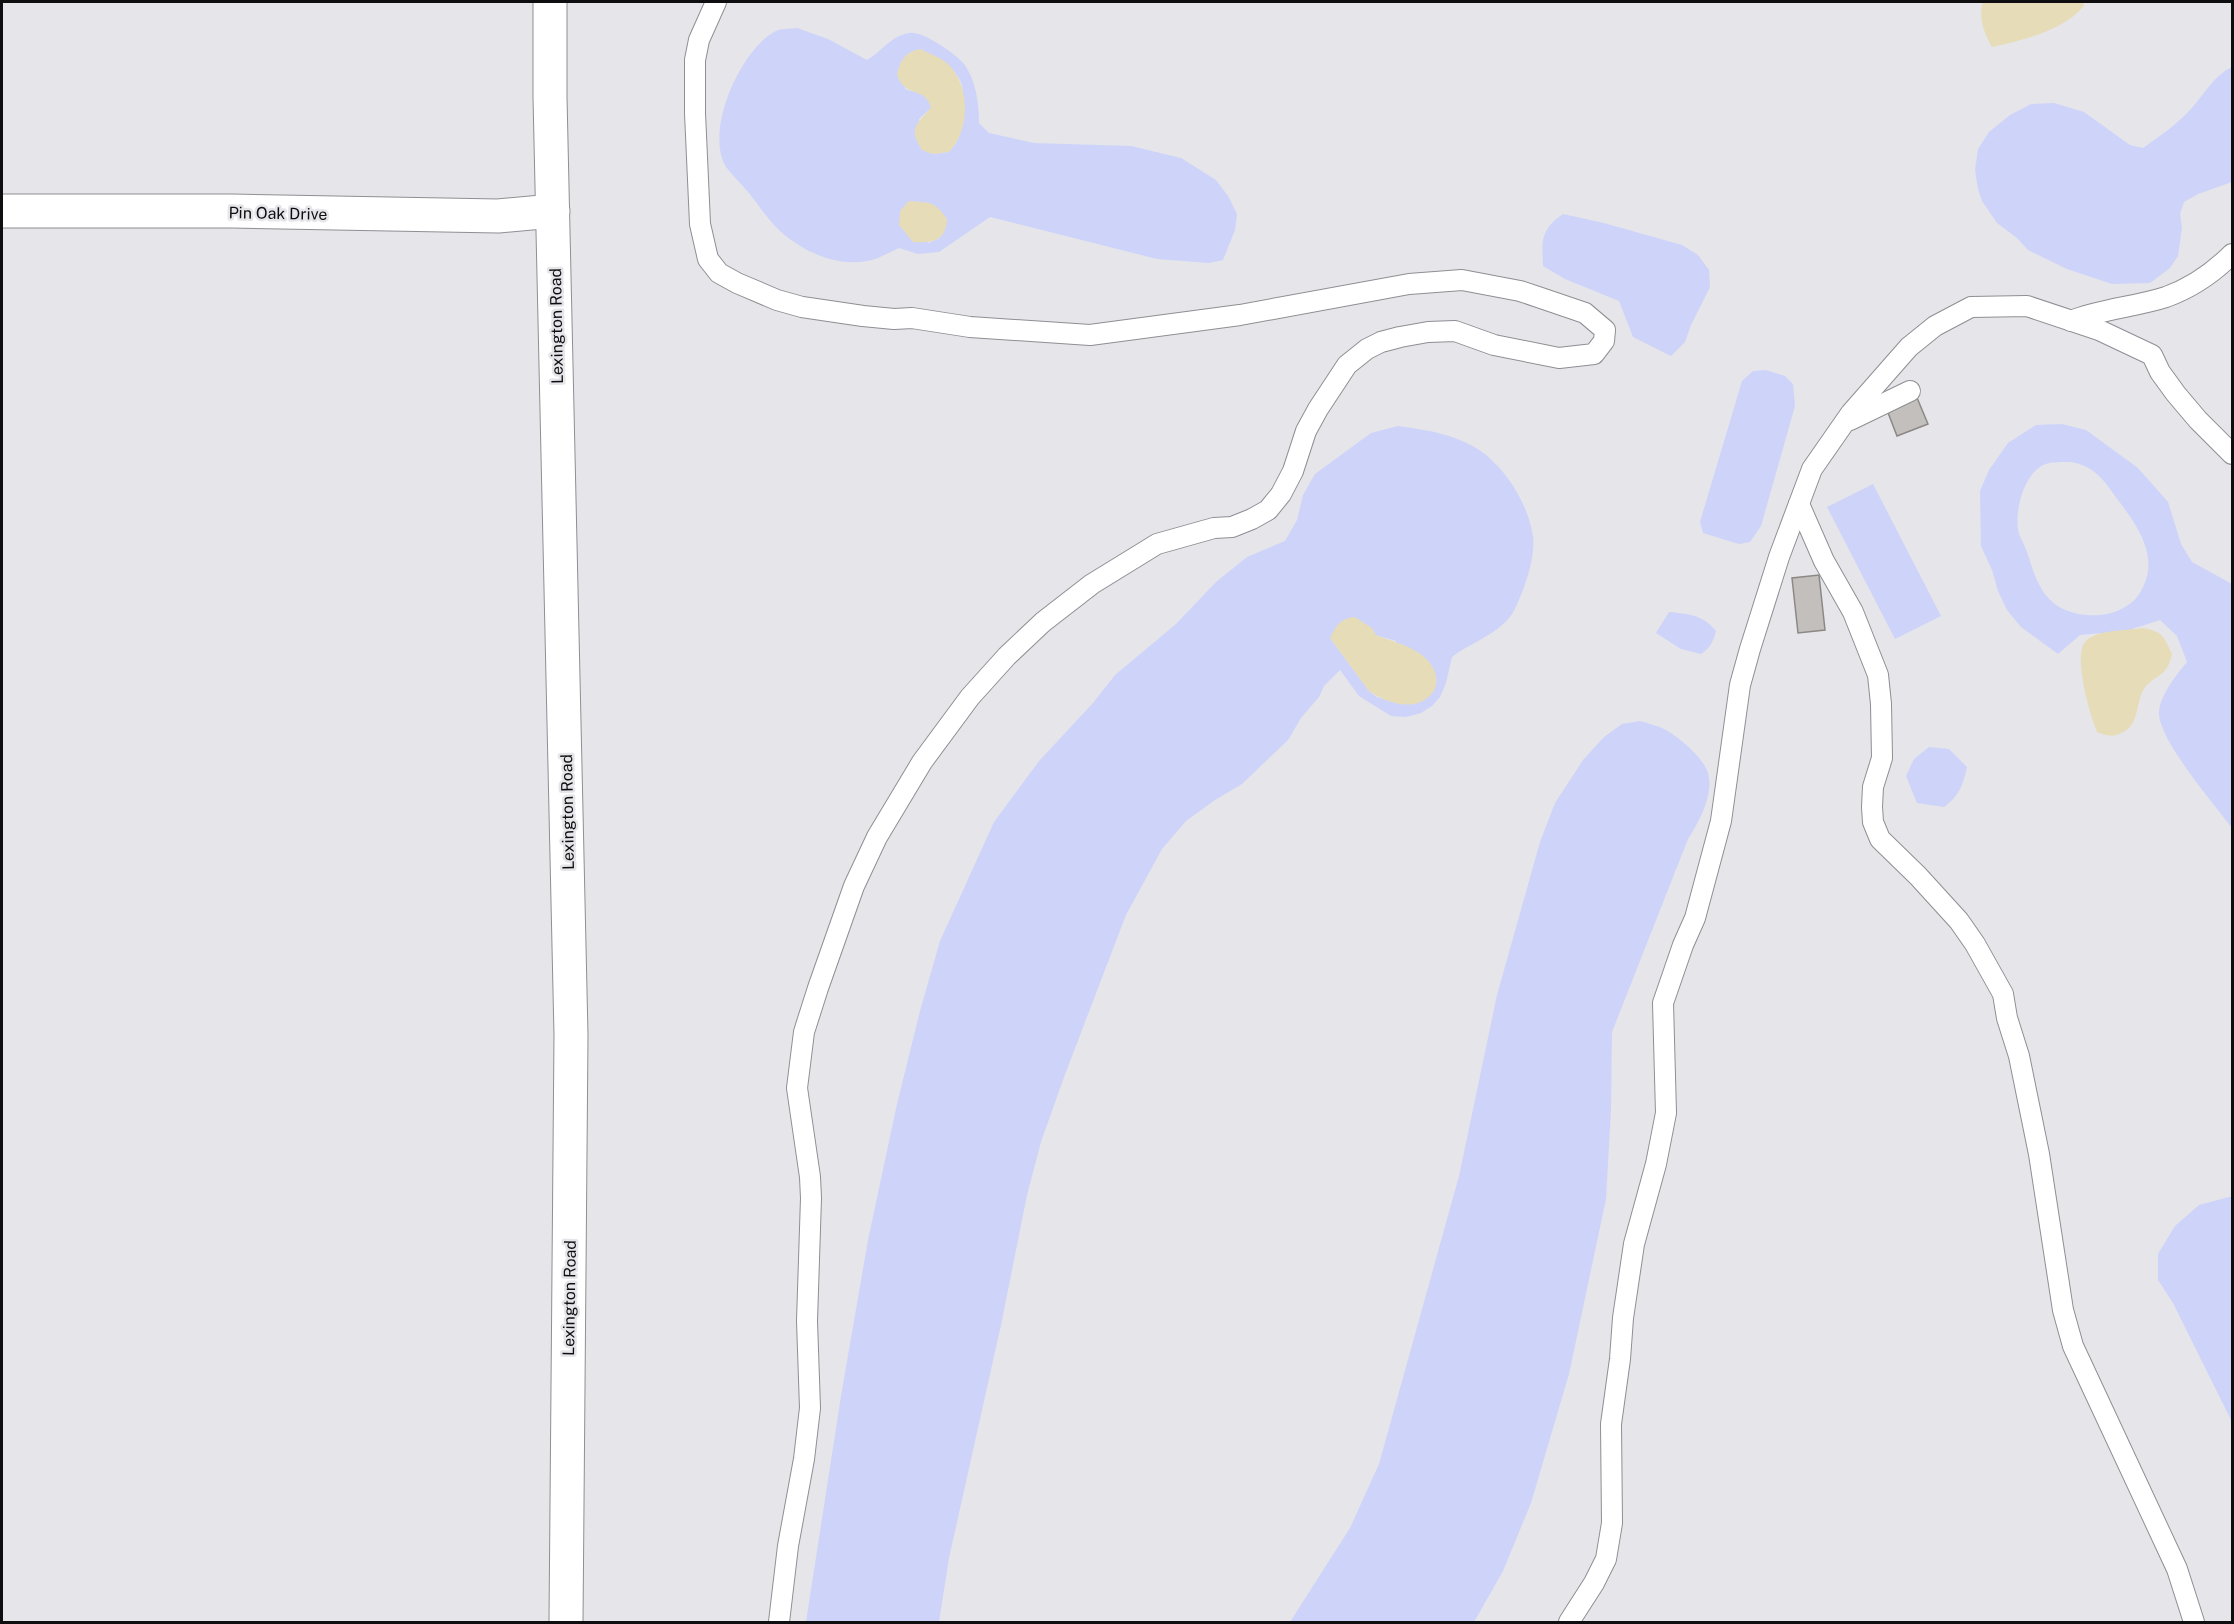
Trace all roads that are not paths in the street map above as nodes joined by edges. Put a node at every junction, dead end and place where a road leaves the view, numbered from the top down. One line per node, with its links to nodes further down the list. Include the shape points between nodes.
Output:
1 (550, 2): 4 (main road, Lexington Road)
2 (716, 2): 12 (lane, via 699,40 695,60 700,224 708,259 719,273 777,300 863,316 1090,335 1240,315 1409,284 1462,280 1520,291 1585,313 1605,330 1604,341 1594,354 1575,358 1494,345 1455,331 1400,337 1367,349 1347,365 1318,409 1293,471 1268,510 1232,527 1214,528 1157,544 1092,584 1007,656 970,697 922,762 877,837 854,886 804,1032 797,1088 811,1198 807,1321 810,1408)
3 (2, 211): 4 (main road, Pin Oak Drive, via 498,216)
4 (553, 211): 11 (main road, Lexington Road, via 571,1035)
5 (2232, 254): 6 (lane, via 2206,277 2164,298)
6 (2071, 321): 8 (lane, via 2027,306 1971,307 1935,326 1909,347); 9 (lane, via 2152,355 2176,394)
7 (1910, 391): 8 (lane)
8 (1840, 427): 10 (lane, via 1812,469)
9 (2232, 454)
10 (1798, 504): 13 (lane, via 1740,685 1721,820 1695,918 1664,1003 1665,1121 1634,1244 1623,1318 1611,1424 1612,1523 1606,1559); 14 (lane, via 1853,612 1878,675 1882,758 1873,787 1873,822 1880,839 1959,921 2003,994 2039,1154 2062,1310 2073,1346 2177,1569)
11 (566, 1623)
12 (779, 1623)
13 (1569, 1623)
14 (2194, 1623)

